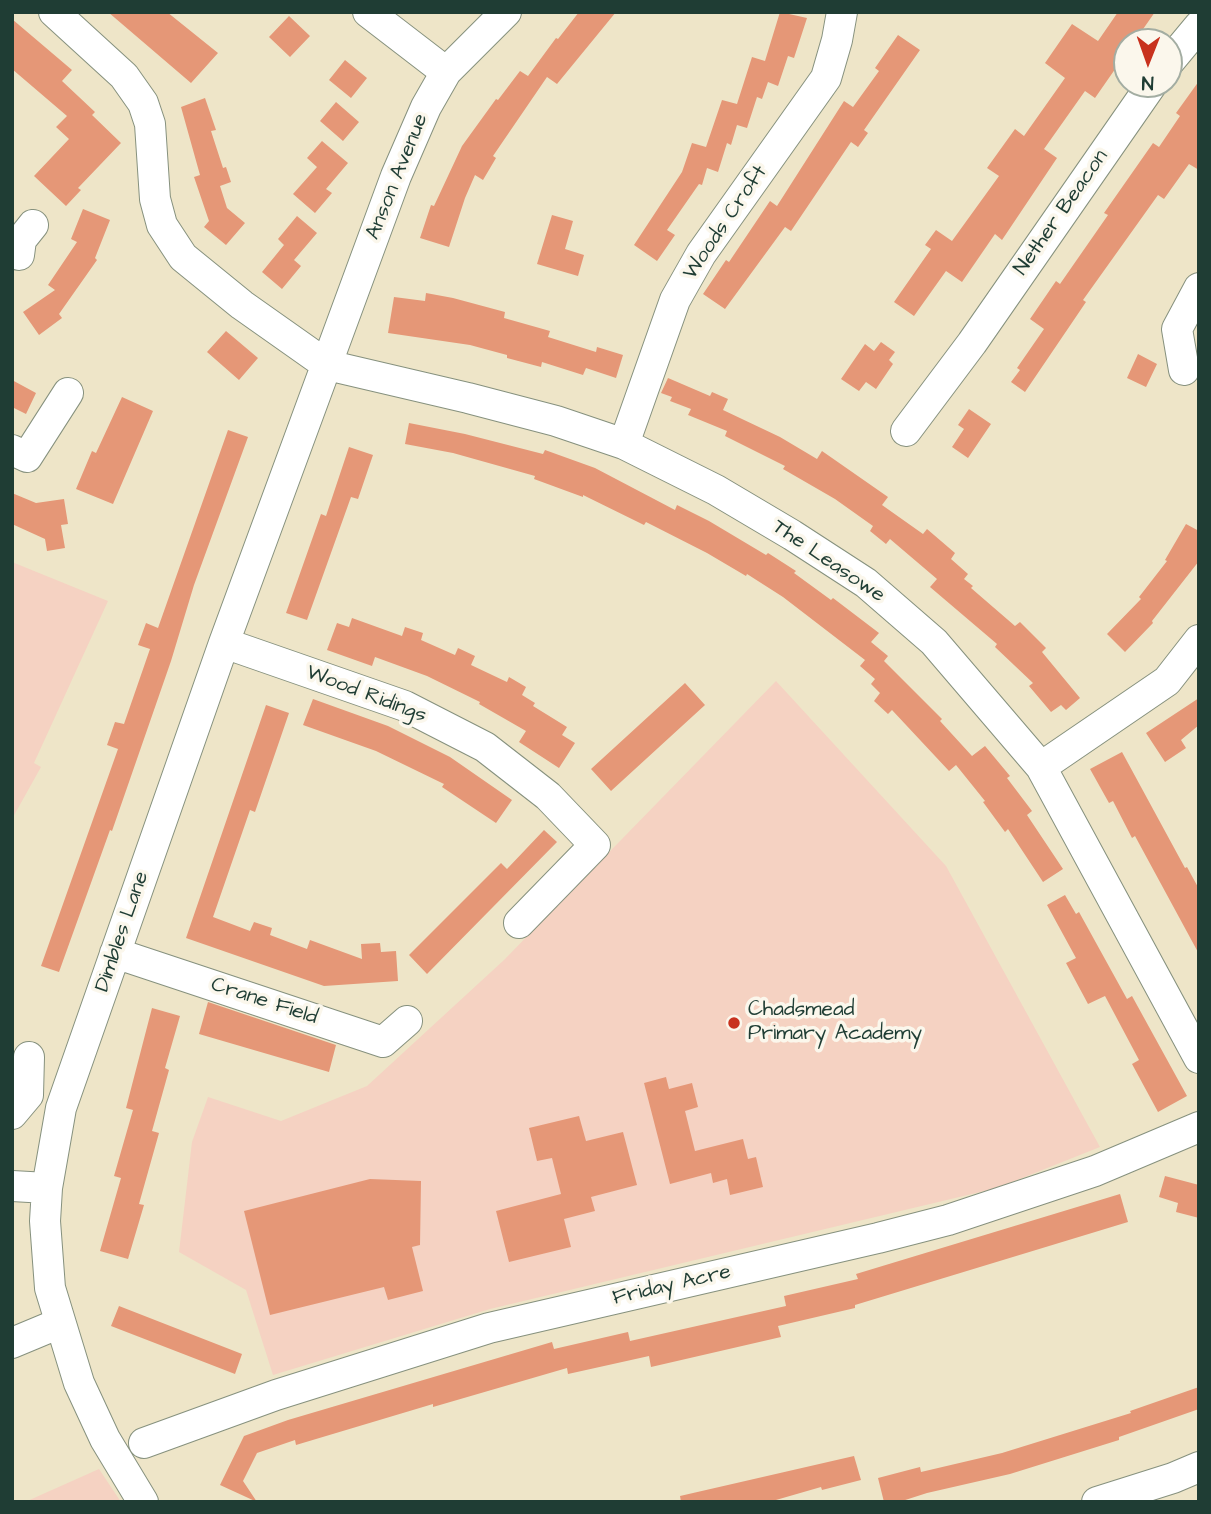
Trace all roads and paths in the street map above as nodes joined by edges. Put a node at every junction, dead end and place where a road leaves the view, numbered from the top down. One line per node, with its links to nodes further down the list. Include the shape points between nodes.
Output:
1 (54, 12): 10 (street, via 124,76 144,103 150,124 155,199 162,225 183,257)
2 (368, 12): 7 (street)
3 (506, 12): 7 (street, Anson Avenue)
4 (842, 12): 14 (street, Woods Croft, via 827,78 701,254 675,300)
5 (1199, 26): 6 (street)
6 (1183, 45)
7 (446, 72): 10 (street, Anson Avenue, via 396,176)
8 (1142, 98): 13 (street, Nether Beacon, via 974,345)
9 (1199, 288): 11 (street, via 1177,329)
10 (327, 365): 14 (street, The Leasowe, via 518,411); 17 (street, Dimbles Lane)
11 (1184, 370)
12 (68, 393): 15 (street, via 27,457)
13 (906, 431)
14 (624, 444): 18 (street, The Leasowe, via 716,490 866,583 934,642)
15 (12, 450)
16 (1199, 639): 18 (street, via 1167,681)
17 (224, 643): 19 (street, Wood Ridings, via 405,706 485,747 548,796 595,845); 20 (street, Dimbles Lane)
18 (1041, 767): 23 (street, The Leasowe)
19 (519, 923)
20 (115, 953): 21 (street, Crane Field, via 383,1042); 27 (street, Dimbles Lane, via 61,1108)
21 (407, 1021)
22 (29, 1056): 24 (street, via 28,1095)
23 (1199, 1058)
24 (12, 1114)
25 (1199, 1128): 31 (street, Friday Acre, via 1095,1171 948,1220 489,1328 276,1395)
26 (12, 1186): 27 (street)
27 (47, 1188): 28 (street, Dimbles Lane, via 46,1254)
28 (60, 1323): 29 (street); 30 (street, Dimbles Lane, via 79,1383)
29 (12, 1343)
30 (105, 1439): 31 (street, Friday Acre); 32 (street, Dimbles Lane)
31 (144, 1443): 32 (street, Friday Acre)
32 (121, 1465): 34 (street, Dimbles Lane)
33 (1199, 1467): 35 (street)
34 (143, 1502)
35 (1097, 1502)

